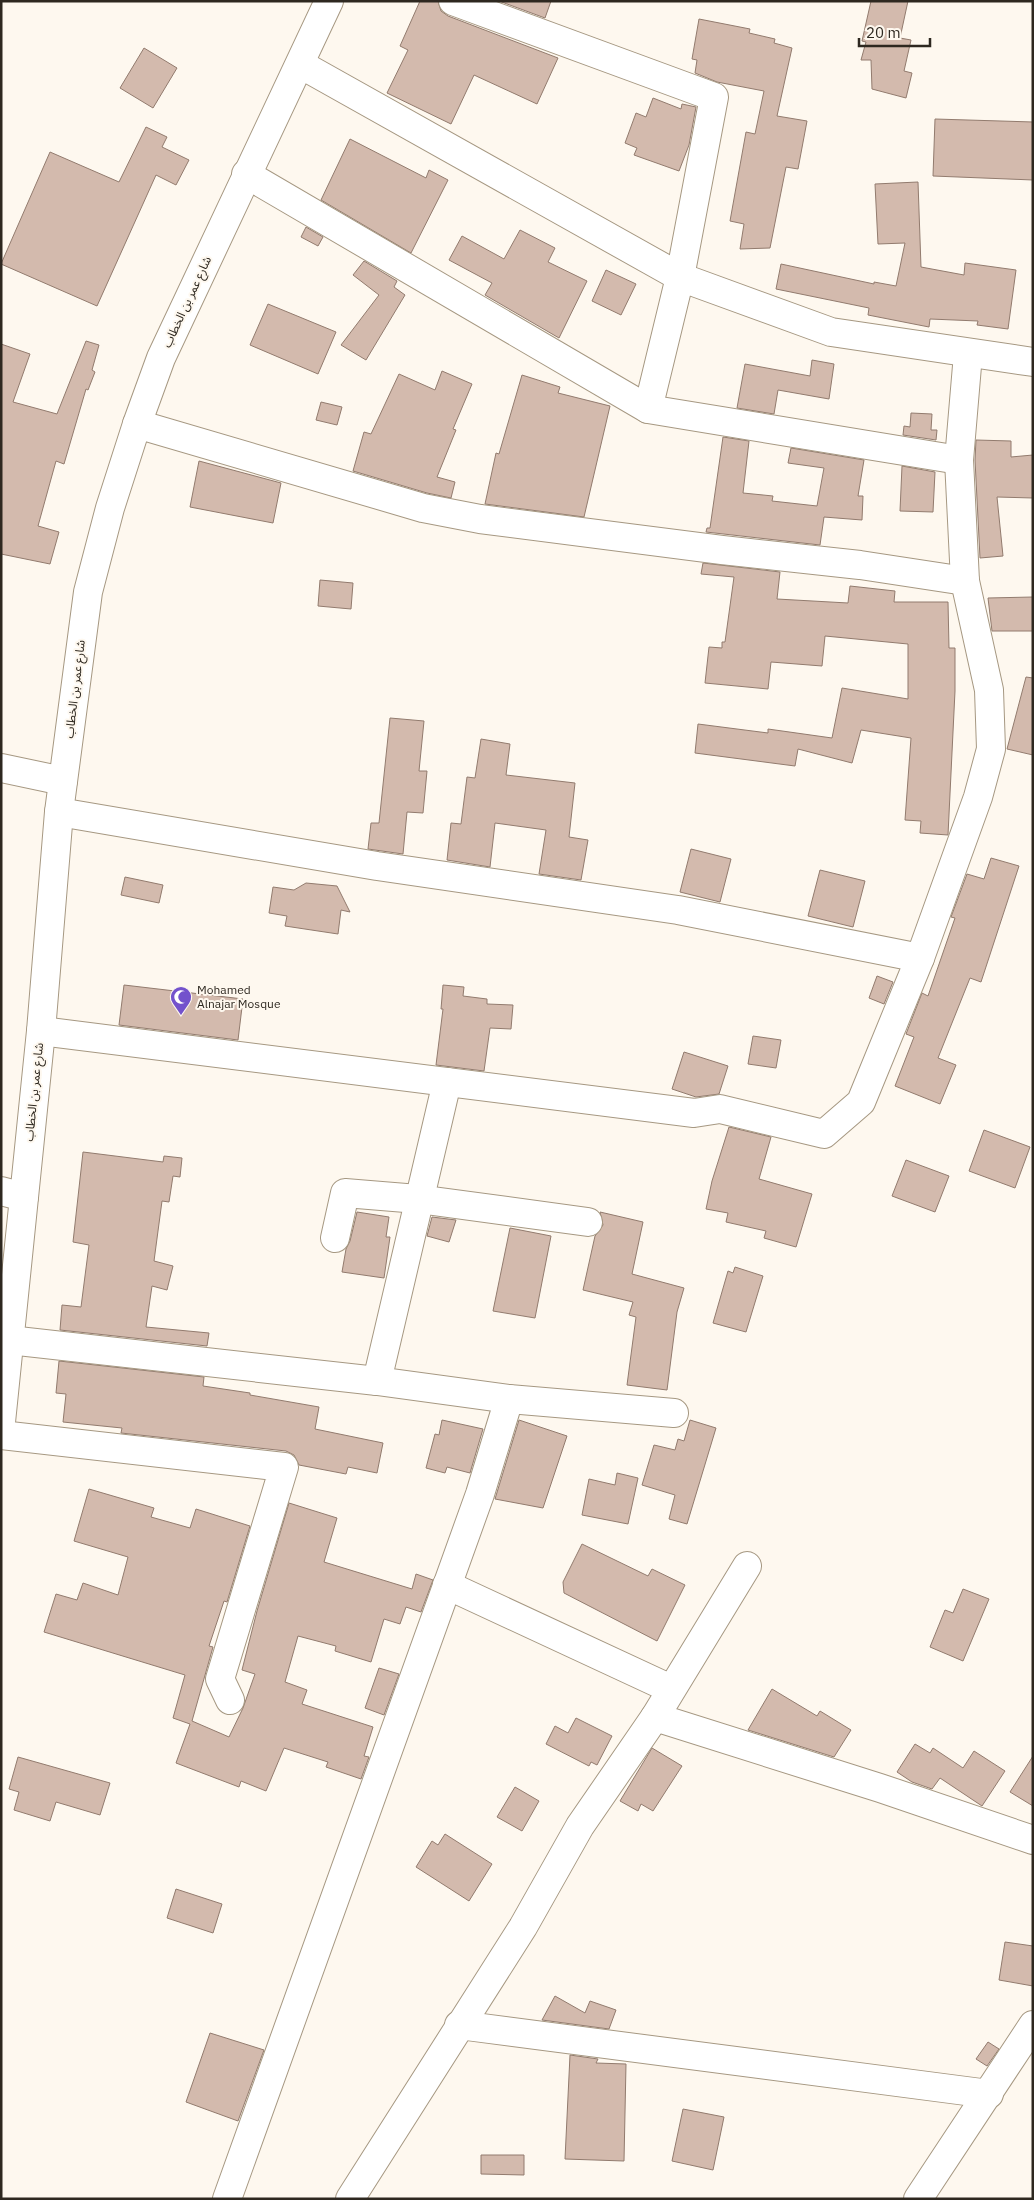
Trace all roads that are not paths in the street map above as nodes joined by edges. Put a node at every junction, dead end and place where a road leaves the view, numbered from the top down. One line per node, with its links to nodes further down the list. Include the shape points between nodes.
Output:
1 (329, 1): 3 (main road, شارع عمر بن الخطاب)
2 (453, 1): 5 (main road, via 714,97)
3 (300, 64): 4 (main road, شارع عمر بن الخطاب); 5 (main road)
4 (246, 174): 8 (main road); 9 (main road, شارع عمر بن الخطاب, via 161,358)
5 (680, 277): 6 (main road, via 831,332); 8 (main road)
6 (968, 354): 7 (main road); 10 (main road)
7 (1033, 362)
8 (648, 409): 10 (main road)
9 (137, 424): 11 (main road, via 432,510 480,519 860,565); 13 (main road, شارع عمر بن الخطاب, via 88,592)
10 (959, 460): 11 (main road)
11 (965, 581): 15 (main road, via 989,690 991,749 978,797)
12 (1, 768): 13 (main road)
13 (63, 781): 14 (main road, شارع عمر بن الخطاب)
14 (60, 812): 15 (main road, via 376,866 678,910); 16 (main road, شارع عمر بن الخطاب)
15 (920, 958): 17 (main road, via 861,1102 824,1134 720,1109 694,1113)
16 (40, 1031): 17 (main road); 18 (main road, شارع عمر بن الخطاب)
17 (446, 1082): 19 (main road)
18 (13, 1194): 22 (main road, شارع عمر بن الخطاب)
19 (418, 1199): 20 (main road); 21 (main road, via 344,1192); 23 (main road)
20 (588, 1222)
21 (335, 1238)
22 (9, 1340): 23 (main road); 26 (main road, شارع عمر بن الخطاب)
23 (377, 1381): 24 (main road)
24 (509, 1400): 25 (main road); 29 (main road)
25 (674, 1413)
26 (1, 1422)
27 (1, 1435): 31 (main road, via 284,1467 220,1679)
28 (747, 1566): 30 (main road)
29 (447, 1585): 30 (main road); 37 (main road)
30 (671, 1689): 32 (main road)
31 (230, 1700)
32 (655, 1718): 33 (main road); 34 (main road, via 580,1826 523,1927)
33 (1033, 1840)
34 (459, 2025): 36 (main road); 38 (main road)
35 (1033, 2025): 36 (main road)
36 (989, 2094): 39 (main road)
37 (227, 2199)
38 (350, 2199)
39 (918, 2199)

